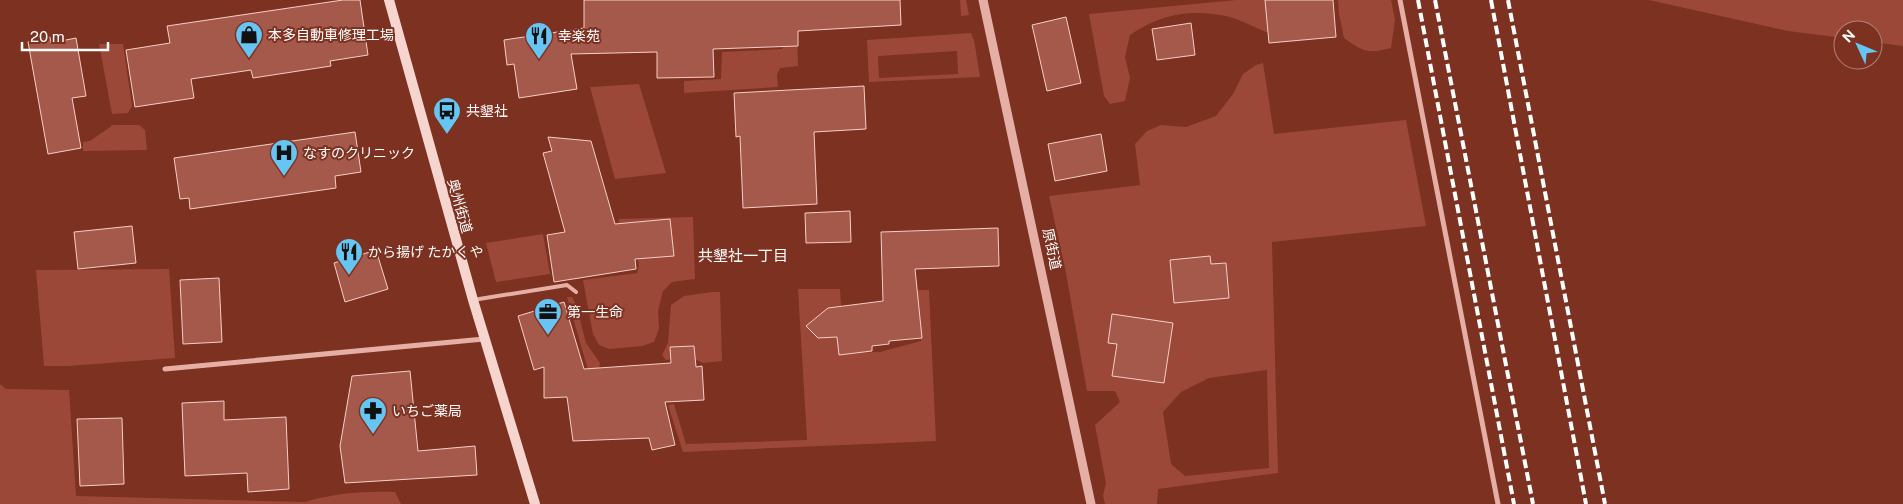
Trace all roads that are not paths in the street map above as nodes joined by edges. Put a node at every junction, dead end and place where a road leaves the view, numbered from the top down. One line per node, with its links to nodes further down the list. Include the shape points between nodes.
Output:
1 (389, 0): 5 (main road, 奥州街道)
2 (984, 0): 9 (street, 原街道)
3 (1400, 0): 10 (street)
4 (576, 292): 5 (lane, via 567,285)
5 (473, 300): 6 (main road, 奥州街道)
6 (485, 339): 7 (street); 8 (main road, 奥州街道)
7 (165, 369)
8 (534, 504)
9 (1091, 504)
10 (1498, 504)

